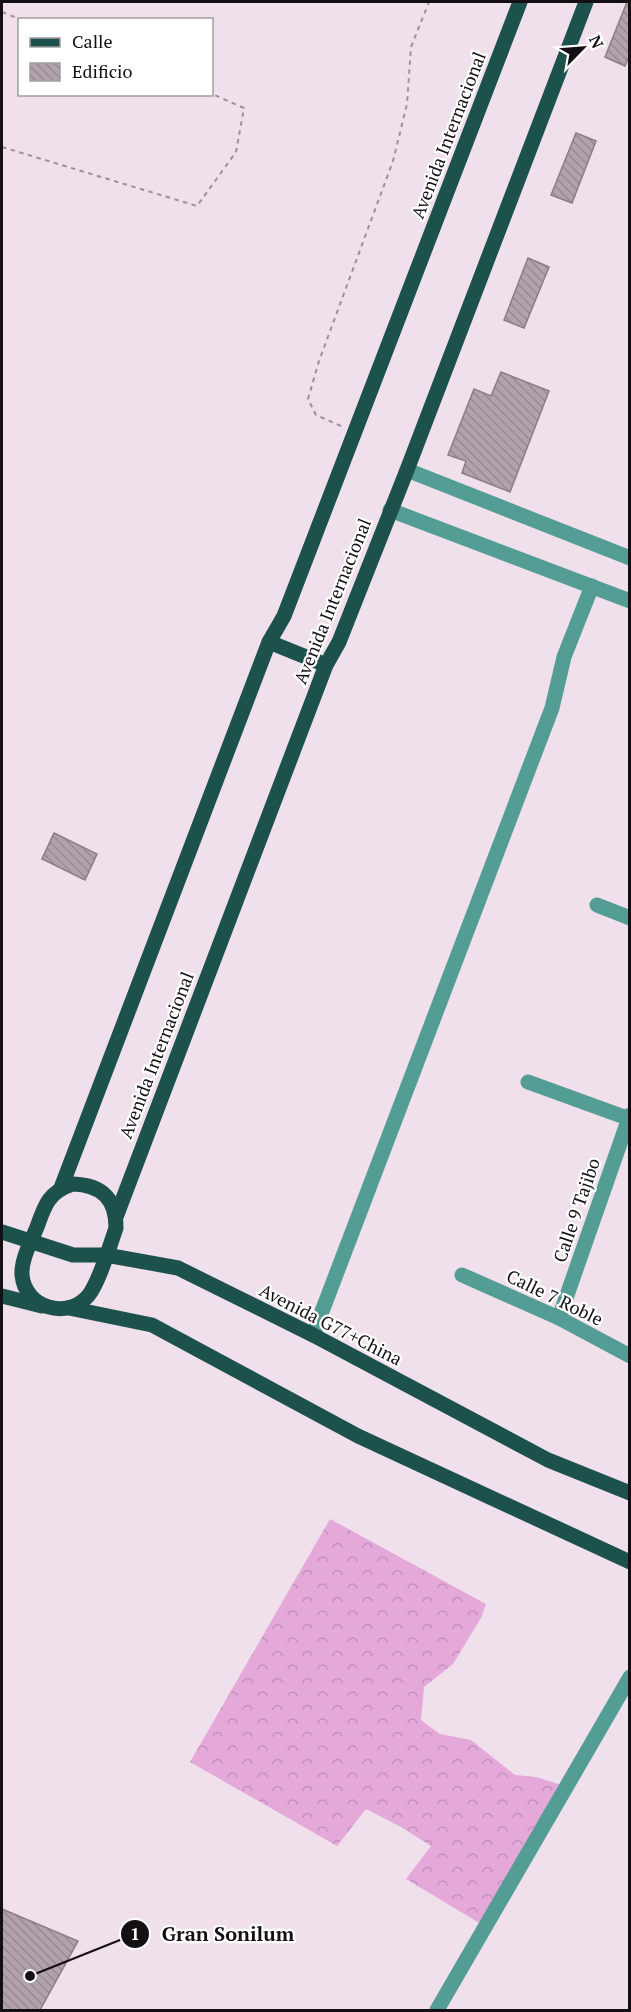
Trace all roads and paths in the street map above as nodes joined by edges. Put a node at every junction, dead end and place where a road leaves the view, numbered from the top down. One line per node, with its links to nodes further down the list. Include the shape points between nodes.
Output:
1 (429, 2): 8 (path, via 411,47 407,104 393,160 308,399 316,415)
2 (520, 2): 8 (main road, Avenida Internacional)
3 (586, 2): 9 (main road, Avenida Internacional)
4 (2, 12): 5 (path)
5 (18, 18)
6 (213, 94): 7 (path, via 244,108 236,152 197,206)
7 (2, 147)
8 (355, 432): 14 (main road, Avenida Internacional, via 284,616)
9 (407, 470): 10 (main road, Avenida Internacional); 11 (street)
10 (390, 510): 12 (street); 15 (main road, Avenida Internacional, via 339,642)
11 (630, 558)
12 (592, 586): 13 (street); 30 (street, via 564,657 552,708)
13 (630, 601)
14 (268, 642): 15 (main road); 20 (main road, Avenida Internacional)
15 (326, 665): 21 (main road, Avenida Internacional)
16 (597, 905): 17 (street)
17 (630, 918)
18 (528, 1082): 19 (street)
19 (629, 1117): 29 (street, Calle 9 Tajibo)
20 (61, 1188): 21 (main road, via 86,1184 98,1189 113,1206); 23 (main road, via 44,1207)
21 (116, 1217): 24 (main road)
22 (2, 1232): 23 (main road, Avenida G77+China)
23 (31, 1242): 24 (main road, Avenida G77+China, via 73,1254); 27 (main road, via 22,1276 33,1299)
24 (106, 1256): 28 (main road, via 90,1294); 30 (main road, Avenida G77+China, via 178,1268)
25 (462, 1275): 29 (street, Calle 7 Roble)
26 (2, 1296): 27 (main road)
27 (44, 1306): 28 (main road)
28 (69, 1308): 33 (main road, via 152,1325 358,1436)
29 (558, 1318): 31 (street, Calle 7 Roble)
30 (313, 1335): 32 (main road, Avenida G77+China, via 548,1460)
31 (630, 1356)
32 (630, 1493)
33 (630, 1562)
34 (630, 1677): 35 (street)
35 (437, 2010)

